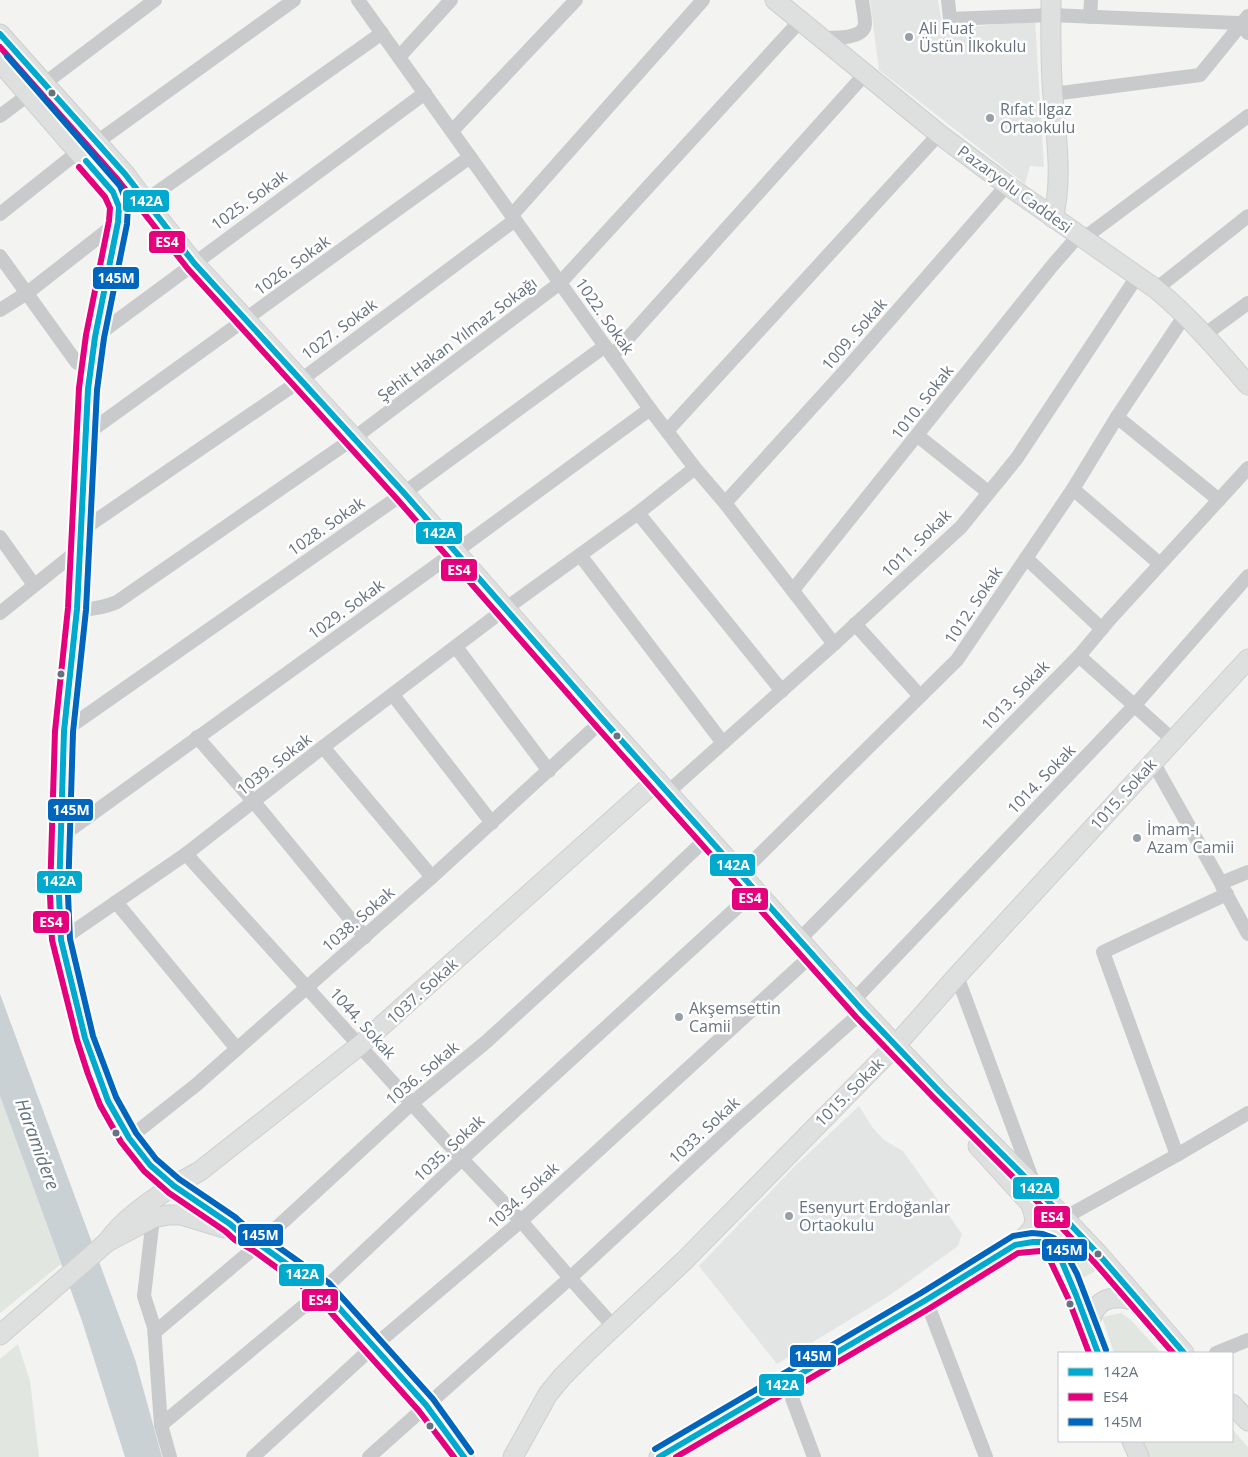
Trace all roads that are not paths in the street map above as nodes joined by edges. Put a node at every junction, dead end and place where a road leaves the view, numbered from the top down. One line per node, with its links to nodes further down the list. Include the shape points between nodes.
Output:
1 (155, 0): 21 (street)
2 (294, 0): 29 (street)
3 (358, 0): 15 (street, 1022. Sokak)
4 (451, 0): 18 (street)
5 (576, 0): 27 (street)
6 (775, 0): 13 (main road, Pazaryolu Caddesi)
7 (862, 0): 17 (street, via 865,24 860,34)
8 (948, 0): 11 (street, via 950,19)
9 (1091, 0): 12 (street)
10 (697, 2): 36 (street, 1027. Sokak)
11 (1050, 7): 12 (street); 23 (main road)
12 (1090, 17): 14 (street)
13 (800, 21): 17 (main road, Pazaryolu Caddesi); 43 (street, Şehit Hakan Yılmaz Sokağı)
14 (1246, 24): 23 (street, via 1200,76)
15 (382, 33): 18 (street, 1022. Sokak); 33 (street)
16 (0, 34): 21 (main road)
17 (824, 38): 20 (main road, Pazaryolu Caddesi)
18 (399, 57): 22 (street, 1022. Sokak)
19 (0, 62): 24 (main road)
20 (865, 74): 28 (main road, Pazaryolu Caddesi); 52 (street, 1028. Sokak)
21 (45, 83): 29 (main road)
22 (425, 93): 27 (street, 1022. Sokak); 41 (street, 1025. Sokak)
23 (1053, 94): 37 (main road, via 1058,188)
24 (28, 95): 25 (street); 30 (main road)
25 (0, 116)
26 (1248, 116): 39 (street, 1010. Sokak)
27 (452, 131): 31 (street, 1022. Sokak)
28 (940, 134): 32 (main road, Pazaryolu Caddesi); 58 (street)
29 (97, 142): 33 (main road)
30 (78, 152): 34 (street); 38 (main road, via 113,192 119,207)
31 (470, 157): 36 (street, 1022. Sokak); 49 (street, 1026. Sokak)
32 (1007, 185): 37 (main road, Pazaryolu Caddesi); 68 (street, 1009. Sokak)
33 (145, 201): 41 (main road)
34 (0, 214)
35 (1248, 216): 44 (street)
36 (513, 217): 43 (street, 1022. Sokak); 54 (street, 1027. Sokak)
37 (1053, 218): 39 (main road, Pazaryolu Caddesi)
38 (118, 222): 45 (street); 51 (main road)
39 (1081, 236): 42 (main road, Pazaryolu Caddesi); 60 (street, 1010. Sokak, via 1052,266)
40 (0, 256): 45 (street)
41 (194, 263): 49 (main road); 51 (street, 1025. Sokak)
42 (1138, 275): 44 (main road, Pazaryolu Caddesi); 65 (street, 1011. Sokak, via 1017,458)
43 (560, 283): 52 (street, 1022. Sokak); 61 (street, Şehit Hakan Yılmaz Sokağı)
44 (1156, 288): 48 (main road, Pazaryolu Caddesi)
45 (27, 293): 47 (street); 53 (street, via 77,363)
46 (1248, 303): 50 (street)
47 (0, 310)
48 (1185, 315): 50 (main road, Pazaryolu Caddesi); 57 (street, 1012. Sokak)
49 (246, 320): 54 (main road); 59 (street, 1026. Sokak)
50 (1204, 335): 55 (main road, Pazaryolu Caddesi)
51 (95, 337): 53 (main road)
52 (609, 351): 56 (street, 1022. Sokak); 66 (street, 1028. Sokak)
53 (90, 364): 59 (main road)
54 (301, 380): 61 (main road); 71 (street, 1027. Sokak)
55 (1248, 385)
56 (650, 409): 58 (street, 1022. Sokak); 72 (street, 1029. Sokak)
57 (1117, 417): 64 (street, 1012. Sokak); 67 (street)
58 (667, 431): 62 (street, 1022. Sokak)
59 (86, 435): 71 (main road)
60 (918, 436): 65 (street); 78 (street, 1010. Sokak)
61 (354, 438): 66 (main road); 79 (street, Şehit Hakan Yılmaz Sokağı, via 117,602 91,610)
62 (695, 468): 68 (street, 1022. Sokak); 69 (street, 1039. Sokak)
63 (1248, 468): 67 (street, 1013. Sokak)
64 (1073, 489): 74 (street, 1012. Sokak); 75 (street)
65 (988, 492): 82 (street, 1011. Sokak, via 961,527)
66 (404, 493): 72 (main road); 93 (street, 1028. Sokak)
67 (1219, 500): 75 (street, 1013. Sokak)
68 (725, 503): 78 (street, 1022. Sokak)
69 (638, 513): 73 (street, 1039. Sokak); 88 (street)
70 (0, 537): 77 (street)
71 (82, 539): 77 (street, 1027. Sokak); 79 (main road)
72 (455, 552): 80 (main road); 94 (street, 1029. Sokak)
73 (580, 555): 80 (street, 1039. Sokak); 96 (street)
74 (1026, 558): 83 (street); 90 (street, 1012. Sokak, via 957,660)
75 (1160, 564): 83 (street, 1013. Sokak)
76 (1248, 576): 91 (street, 1014. Sokak)
77 (34, 586): 81 (street, 1027. Sokak)
78 (793, 590): 84 (street, 1022. Sokak)
79 (77, 609): 93 (main road)
80 (506, 609): 85 (street, 1039. Sokak); 92 (main road)
81 (0, 613)
82 (855, 624): 84 (street, 1011. Sokak); 90 (street)
83 (1102, 629): 86 (street, 1013. Sokak)
84 (834, 644): 88 (street, 1011. Sokak)
85 (456, 647): 89 (street, 1039. Sokak); 99 (street)
86 (1079, 656): 91 (street); 115 (street, 1013. Sokak)
87 (1248, 659): 95 (main road, 1015. Sokak)
88 (782, 690): 96 (street, 1011. Sokak)
89 (393, 695): 97 (street, 1039. Sokak); 102 (street)
90 (920, 696): 107 (street, 1012. Sokak)
91 (1134, 706): 95 (street); 119 (street, 1014. Sokak)
92 (603, 720): 99 (street, 1038. Sokak); 100 (main road)
93 (64, 731): 103 (main road)
94 (197, 737): 101 (street); 103 (street, 1029. Sokak)
95 (1173, 740): 98 (main road, 1015. Sokak)
96 (723, 743): 100 (street, 1011. Sokak)
97 (323, 747): 101 (street, 1039. Sokak); 108 (street)
98 (1152, 762): 109 (street); 117 (main road, 1015. Sokak)
99 (550, 770): 102 (street, 1038. Sokak)
100 (662, 786): 104 (main road); 121 (main road, 1037. Sokak)
101 (254, 802): 105 (street, 1039. Sokak); 113 (street)
102 (492, 823): 108 (street, 1038. Sokak)
103 (60, 836): 114 (main road)
104 (708, 837): 107 (main road); 124 (street, 1036. Sokak, via 486,1042)
105 (186, 854): 111 (street, 1039. Sokak); 118 (street, 1044. Sokak)
106 (1248, 872): 109 (street)
107 (740, 874): 110 (main road)
108 (432, 877): 113 (street, 1038. Sokak)
109 (1224, 888): 112 (street); 127 (street, via 1103,952)
110 (755, 891): 115 (main road); 128 (street, 1035. Sokak)
111 (116, 902): 114 (street, 1039. Sokak); 122 (street)
112 (1248, 934)
113 (365, 937): 118 (street, 1038. Sokak)
114 (61, 940): 126 (main road, via 96,1071)
115 (799, 940): 116 (main road)
116 (812, 955): 119 (main road); 133 (street, 1034. Sokak)
117 (957, 976): 120 (main road, 1015. Sokak); 130 (street)
118 (308, 987): 121 (street, 1044. Sokak); 122 (street, 1038. Sokak)
119 (858, 1006): 120 (main road); 138 (street, 1033. Sokak)
120 (896, 1045): 123 (main road); 142 (main road, 1015. Sokak, via 684,1261)
121 (359, 1046): 124 (street, 1044. Sokak); 129 (main road, 1037. Sokak, via 200,1170)
122 (238, 1049): 126 (street, 1038. Sokak)
123 (939, 1091): 130 (main road); 137 (main road, via 971,1139 1030,1203 1035,1222 1028,1235)
124 (412, 1103): 128 (street, 1044. Sokak); 136 (street, 1036. Sokak)
125 (1248, 1112): 127 (street)
126 (129, 1138): 129 (main road, via 150,1165)
127 (1176, 1155): 132 (street)
128 (462, 1159): 133 (street, 1044. Sokak); 139 (street, 1035. Sokak)
129 (174, 1186): 134 (main road); 135 (main road, 1037. Sokak, via 127,1220)
130 (1035, 1188): 132 (main road)
131 (153, 1218): 134 (main road, via 181,1215); 135 (main road); 144 (street, via 144,1296)
132 (1064, 1218): 141 (main road)
133 (521, 1221): 138 (street, 1044. Sokak); 147 (street, 1034. Sokak)
134 (240, 1233): 136 (main road)
135 (107, 1242): 145 (main road)
136 (259, 1244): 139 (main road); 144 (street, 1036. Sokak)
137 (1015, 1245): 140 (main road); 143 (main road, via 1032,1242 1051,1245 1067,1273)
138 (570, 1278): 142 (street, 1044. Sokak); 152 (street, 1033. Sokak)
139 (323, 1290): 147 (main road); 155 (street, 1035. Sokak)
140 (926, 1300): 151 (main road); 164 (street)
141 (1138, 1302): 143 (main road, via 1121,1297 1101,1302 1091,1315); 149 (main road)
142 (614, 1327): 157 (main road, 1015. Sokak, via 576,1362 548,1394)
143 (1089, 1330): 148 (main road)
144 (155, 1332): 155 (street)
145 (0, 1335)
146 (1248, 1340): 150 (street)
147 (374, 1346): 152 (main road); 159 (street, 1034. Sokak)
148 (1098, 1352)
149 (1183, 1352)
150 (1218, 1352)
151 (786, 1382): 162 (main road); 163 (street)
152 (426, 1405): 160 (street, 1033. Sokak); 161 (main road)
153 (1233, 1405): 154 (main road)
154 (1248, 1422)
155 (162, 1424): 158 (street)
156 (1132, 1442): 165 (main road)
157 (514, 1456)
158 (170, 1457)
159 (252, 1457)
160 (369, 1457)
161 (464, 1457)
162 (659, 1457)
163 (814, 1457)
164 (986, 1457)
165 (1138, 1457)

